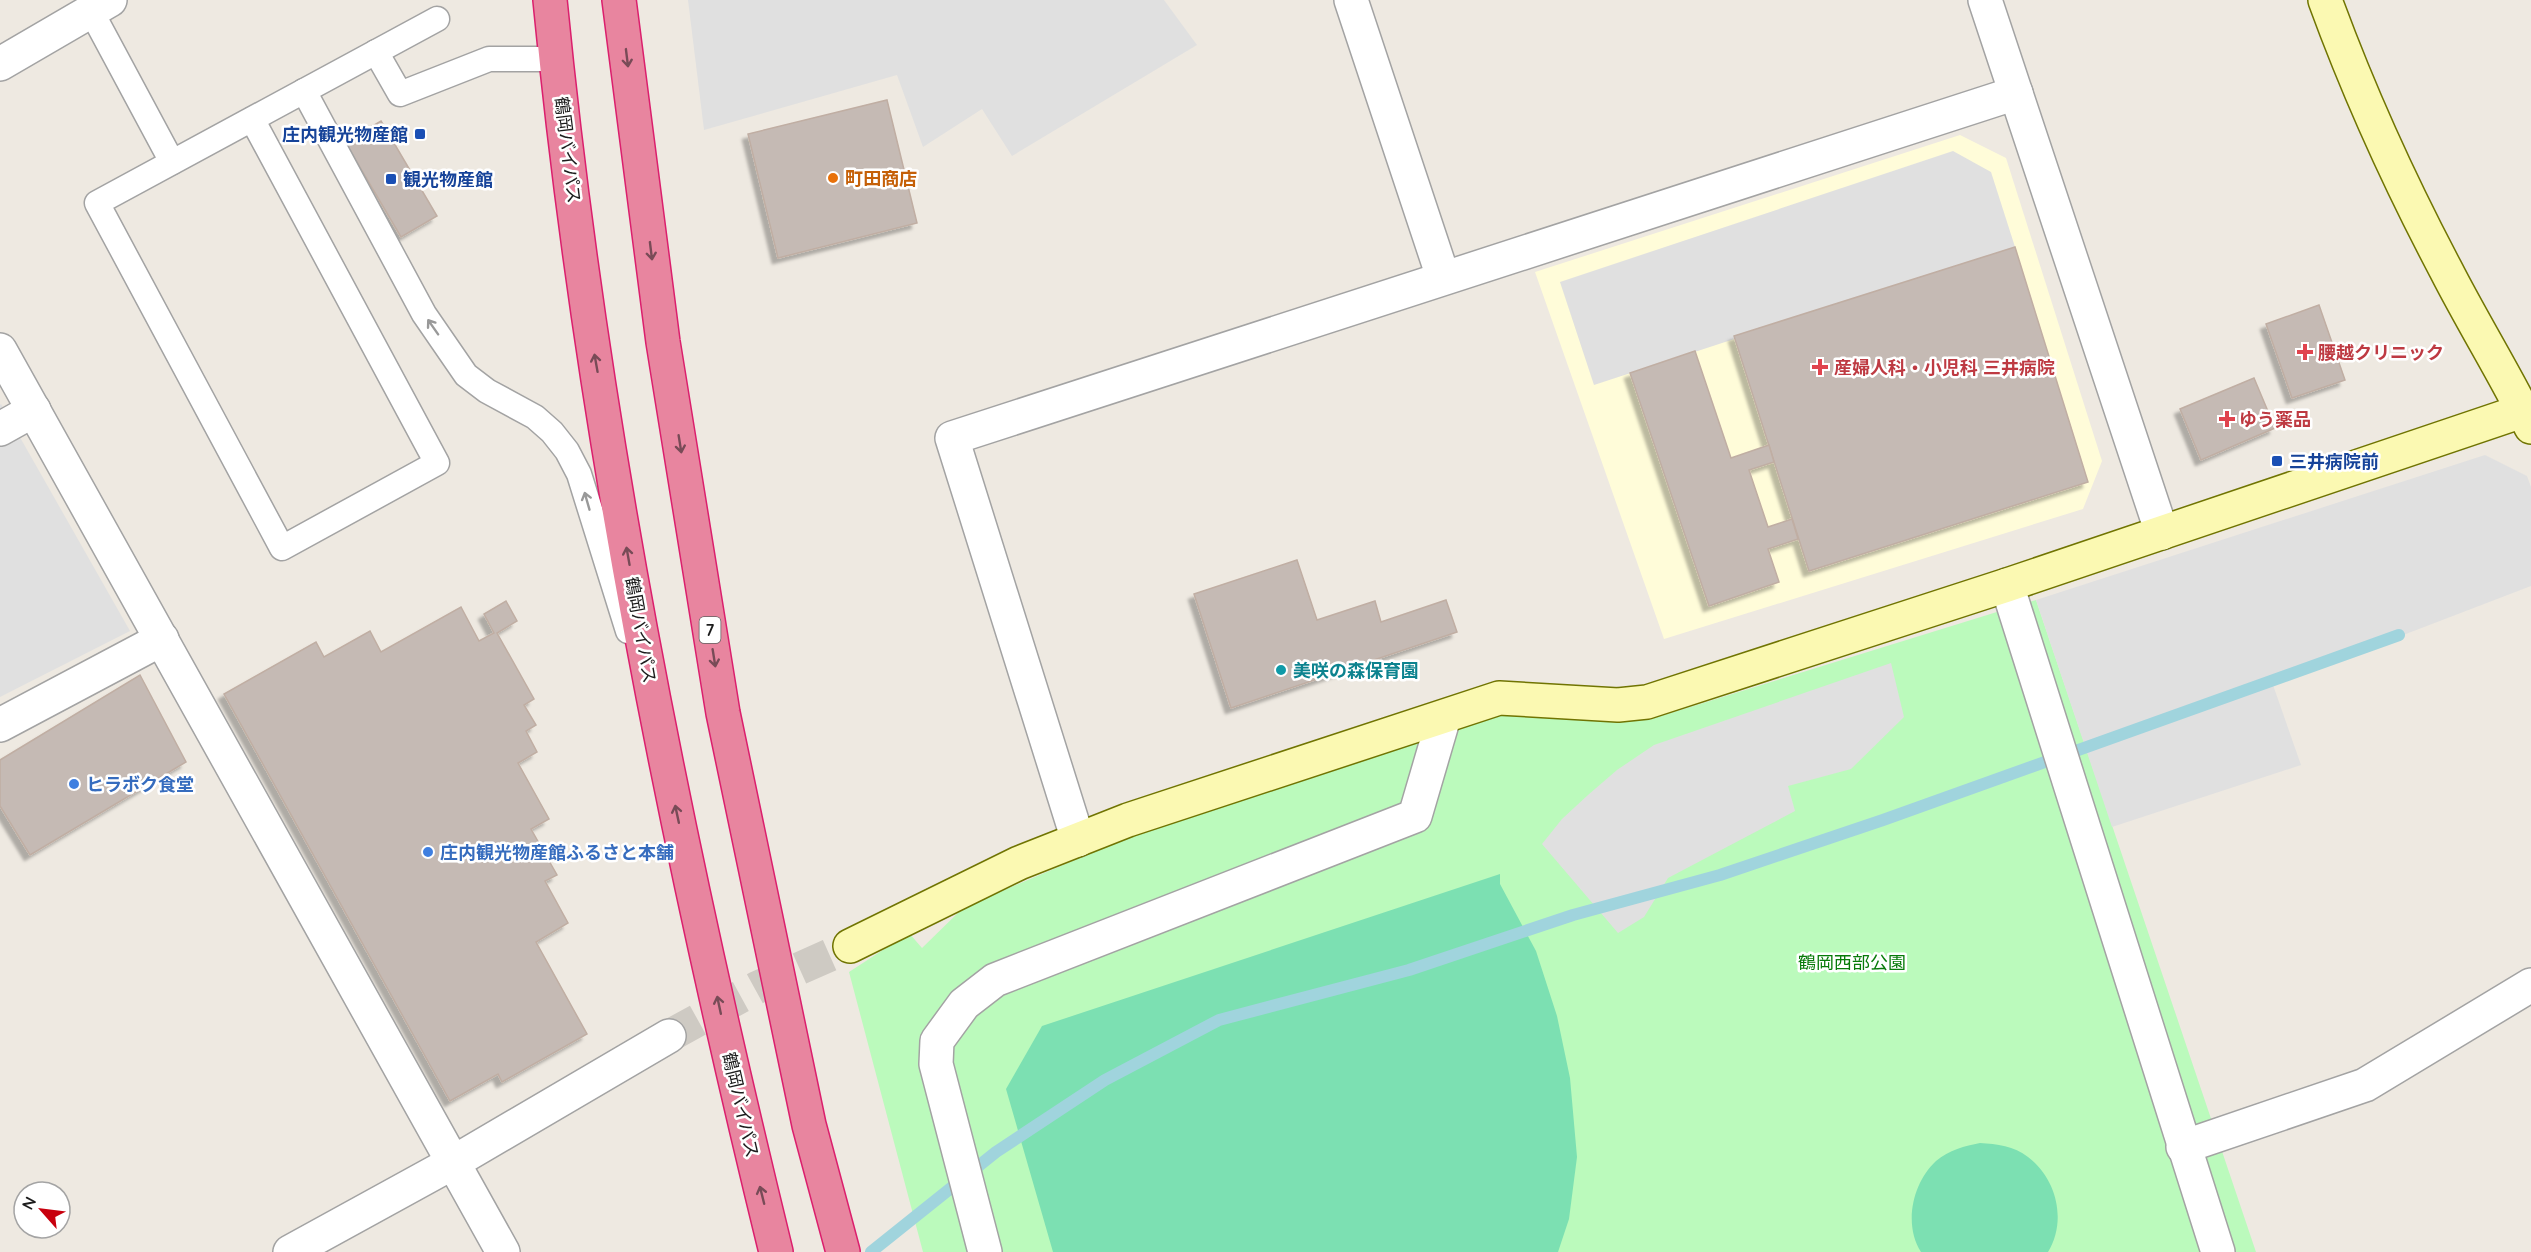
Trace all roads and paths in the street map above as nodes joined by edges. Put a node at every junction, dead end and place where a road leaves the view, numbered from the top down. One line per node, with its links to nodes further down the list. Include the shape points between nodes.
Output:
1 (550, 0): 9 (highway, 鶴岡バイパス)
2 (620, 0): 35 (highway, 7, one-way to 35, via 663,342 723,713 809,1125)
3 (1351, 0): 15 (street)
4 (1986, 0): 12 (street)
5 (2325, 0): 18 (street, via 2394,168 2446,271)
6 (101, 5): 10 (street); 14 (lane)
7 (437, 19): 8 (lane)
8 (376, 52): 9 (lane, via 400,94 489,59); 11 (lane)
9 (556, 59): 23 (highway, 鶴岡バイパス, one-way to 9, via 593,346)
10 (0, 64)
11 (304, 92): 13 (lane); 23 (lane, one-way to 11, via 579,474 567,451 535,417 466,375 424,314)
12 (2016, 93): 15 (street); 20 (street)
13 (252, 119): 14 (lane); 14 (lane, via 437,463 282,548 97,203)
14 (172, 162)
15 (1443, 277): 26 (street, via 952,438)
16 (0, 350): 17 (street)
17 (34, 410): 19 (street); 22 (street)
18 (2528, 415): 20 (street)
19 (0, 429)
20 (2162, 533): 21 (street)
21 (2007, 585): 24 (street, via 1647,702 1618,705 1499,698); 30 (street)
22 (162, 639): 25 (street); 31 (street)
23 (656, 717): 34 (highway, 鶴岡バイパス, one-way to 23)
24 (1444, 717): 26 (street, via 1128,820); 36 (street, via 1415,816 995,980 964,1004 937,1041 936,1064)
25 (0, 724)
26 (1078, 840): 27 (street, via 1019,863)
27 (850, 946)
28 (2531, 985): 30 (street, via 2365,1085)
29 (669, 1036): 31 (street)
30 (2183, 1146): 37 (street)
31 (454, 1162): 32 (street); 33 (street)
32 (290, 1252)
33 (503, 1252)
34 (776, 1252)
35 (843, 1252)
36 (985, 1252)
37 (2218, 1252)

